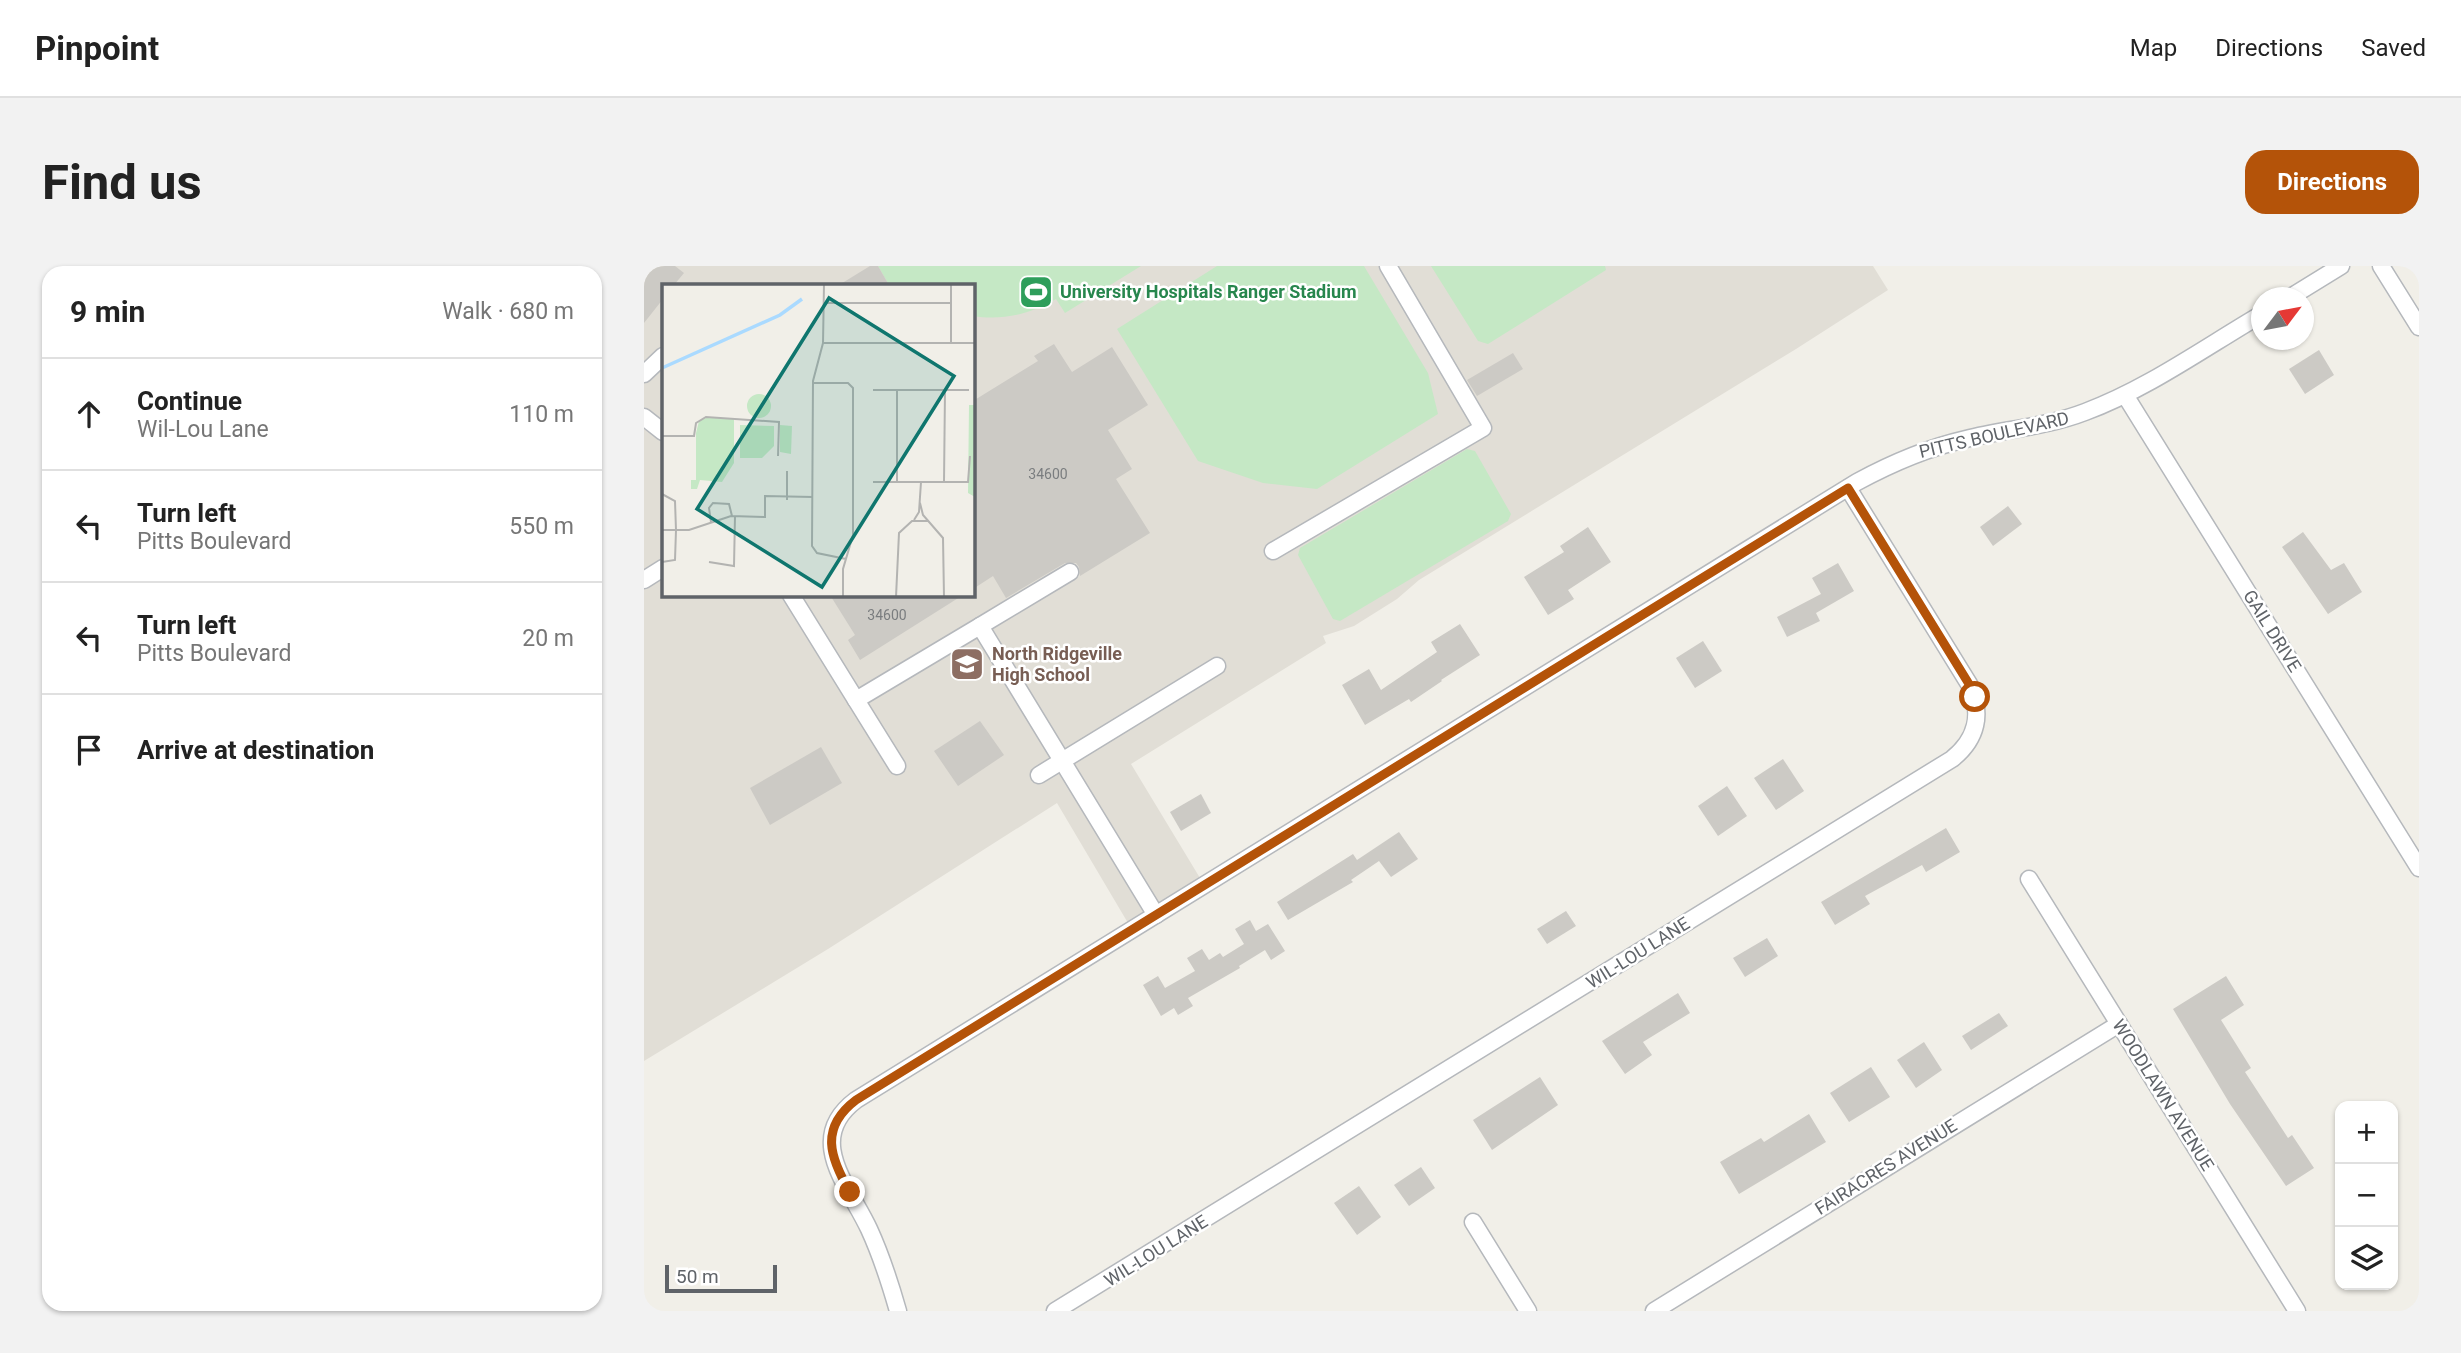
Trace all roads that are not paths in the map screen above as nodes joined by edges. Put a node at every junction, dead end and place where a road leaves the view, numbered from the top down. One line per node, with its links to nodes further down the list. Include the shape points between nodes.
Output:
1 (1388, 266): 13 (street, via 1483,428)
2 (2341, 266): 4 (street)
3 (2381, 266): 6 (street)
4 (2306, 287)
5 (2251, 321): 9 (street, PITTS BOULEVARD)
6 (2419, 327)
7 (662, 357): 8 (street)
8 (644, 374)
9 (2125, 395): 12 (street, PITTS BOULEVARD, via 2057,422 1940,445); 24 (street, GAIL DRIVE)
10 (644, 417): 11 (street)
11 (662, 431)
12 (1848, 488): 26 (street, PITTS BOULEVARD); 30 (street, WIL-LOU LANE, via 1975,697 1976,726 1963,750)
13 (1273, 551)
14 (662, 569): 16 (street)
15 (1070, 572): 18 (street)
16 (644, 580)
17 (792, 597): 20 (street)
18 (979, 626): 20 (street); 21 (street)
19 (1217, 666): 21 (street)
20 (856, 700): 22 (street)
21 (1062, 762): 23 (street); 26 (street)
22 (897, 766)
23 (1039, 775)
24 (2419, 868)
25 (2029, 879): 27 (street, WOODLAWN AVENUE)
26 (1156, 915): 29 (street, PITTS BOULEVARD, via 856,1100 840,1116 831,1142 832,1157 869,1230)
27 (2119, 1024): 32 (street, FAIRACRES AVENUE); 33 (street, WOODLAWN AVENUE)
28 (1473, 1222): 31 (street)
29 (898, 1311)
30 (1055, 1311)
31 (1528, 1311)
32 (1654, 1311)
33 (2297, 1311)

